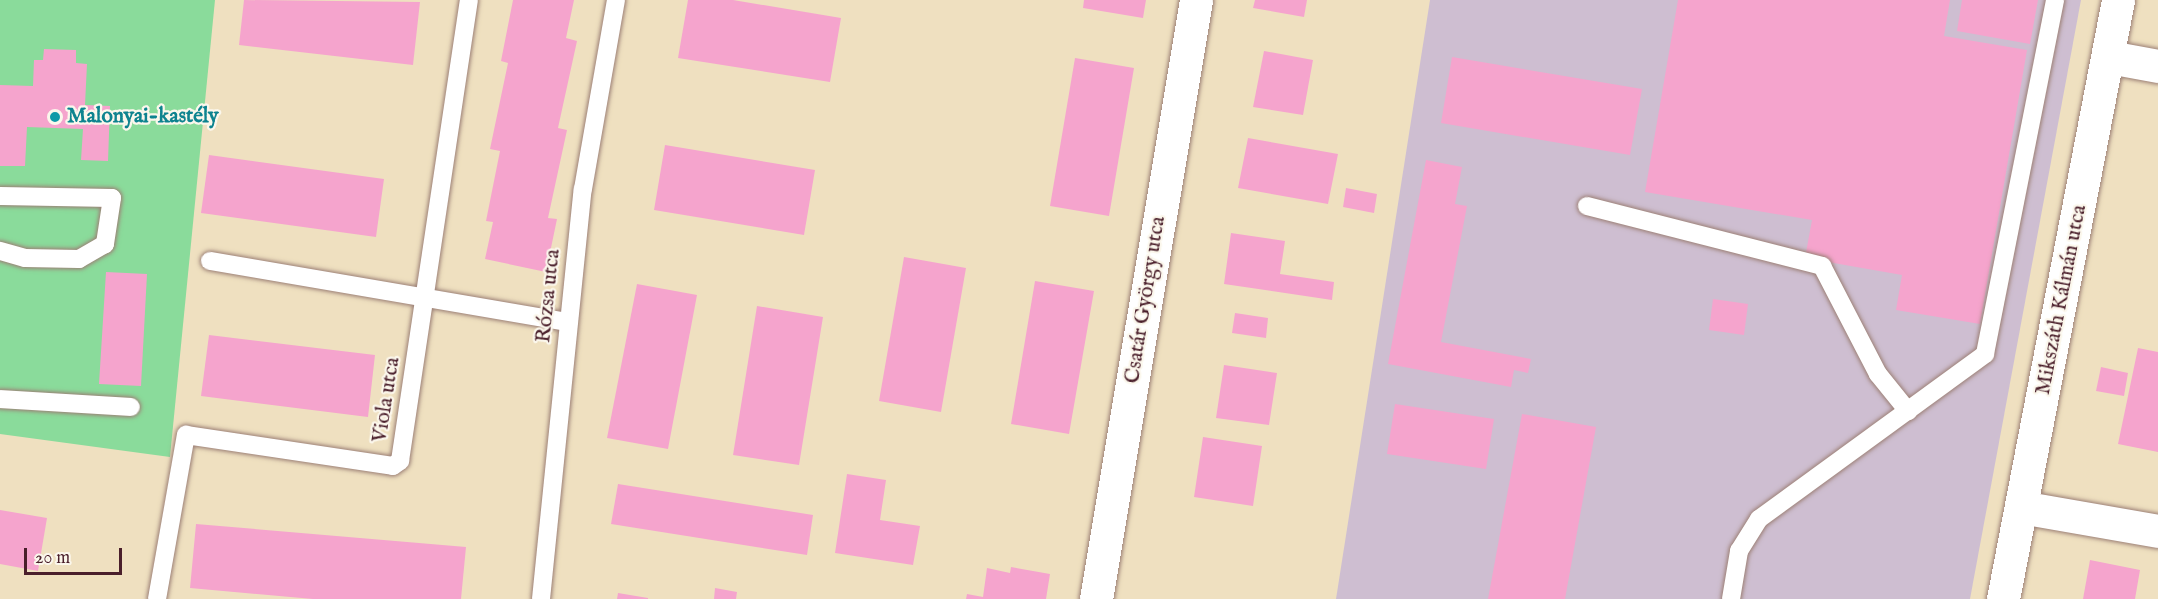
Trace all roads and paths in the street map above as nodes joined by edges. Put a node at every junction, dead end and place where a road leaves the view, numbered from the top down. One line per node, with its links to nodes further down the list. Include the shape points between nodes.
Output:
1 (469, 0): 12 (lane, Viola utca)
2 (616, 0): 13 (lane, Rózsa utca, via 583,189)
3 (1196, 0): 21 (street, Csatár György utca)
4 (2055, 0): 16 (lane, via 1988,347 1980,359)
5 (2118, 0): 6 (street, Mikszáth Kálmán utca)
6 (2109, 57): 7 (street); 17 (street, Mikszáth Kálmán utca)
7 (2158, 66)
8 (0, 196): 10 (lane, via 112,198 105,244 79,259 26,258)
9 (1587, 206): 16 (lane, via 1822,266 1878,374)
10 (0, 251)
11 (210, 261): 12 (lane)
12 (427, 298): 13 (lane); 19 (lane, Viola utca, via 398,465 186,435)
13 (568, 322): 20 (lane, Rózsa utca)
14 (0, 399): 15 (lane)
15 (130, 407)
16 (1908, 411): 22 (lane, via 1769,510 1750,528 1739,551)
17 (2021, 507): 18 (street); 23 (street, Mikszáth Kálmán utca)
18 (2158, 531)
19 (157, 599)
20 (541, 599)
21 (1096, 599)
22 (1731, 599)
23 (2003, 599)

